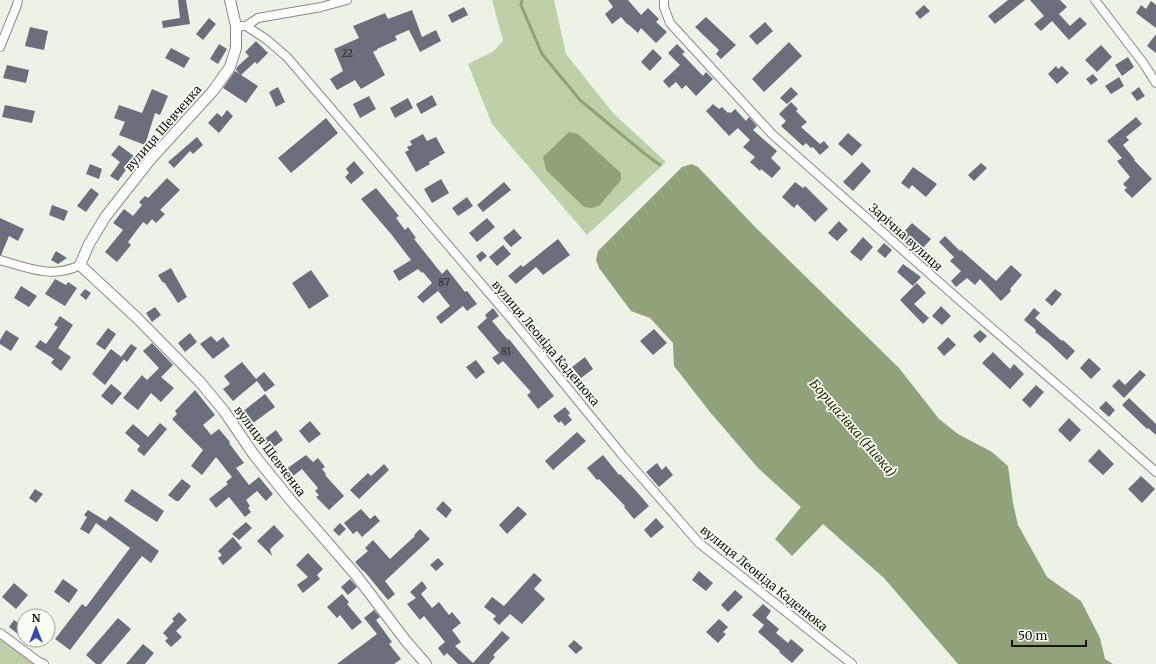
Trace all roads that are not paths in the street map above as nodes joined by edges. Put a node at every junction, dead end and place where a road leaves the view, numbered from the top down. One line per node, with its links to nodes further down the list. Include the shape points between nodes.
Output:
1 (18, 0): 7 (street)
2 (230, 0): 6 (street, вулиця Шевченка)
3 (347, 0): 6 (street, via 321,8 258,18)
4 (664, 0): 11 (street, Зарічна вулиця, via 670,23 772,134)
5 (1095, 0): 8 (street)
6 (241, 26): 10 (street, вулиця Шевченка, via 230,67 213,91 150,160 106,216); 15 (street, вулиця Леоніда Каденюка, via 266,39 287,57 700,543)
7 (0, 47)
8 (1156, 83)
9 (0, 260): 10 (street, via 38,271 57,272)
10 (80, 265): 14 (street, вулиця Шевченка, via 200,382 288,497 355,574)
11 (1156, 472)
12 (0, 633): 13 (street)
13 (44, 664)
14 (426, 664)
15 (852, 664)

